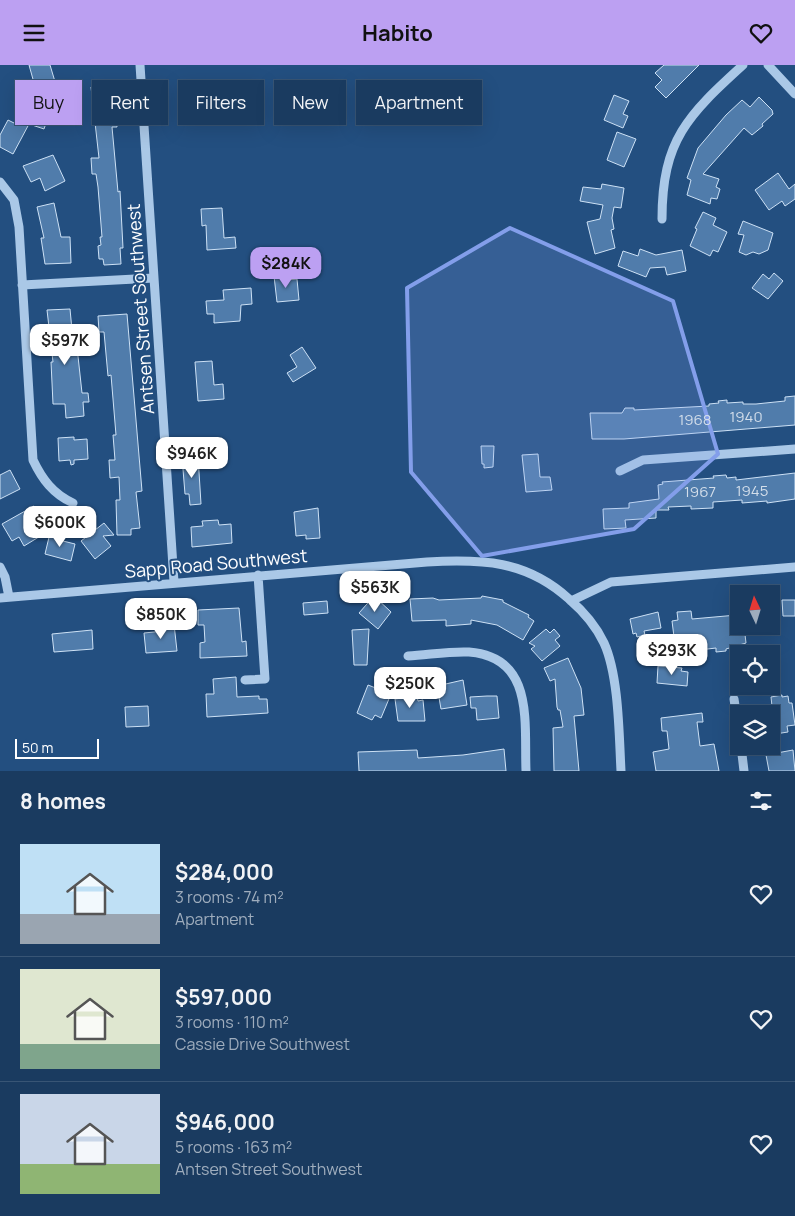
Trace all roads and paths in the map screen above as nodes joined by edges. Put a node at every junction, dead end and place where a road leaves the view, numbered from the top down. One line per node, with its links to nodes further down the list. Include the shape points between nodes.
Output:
1 (140, 65): 7 (street, Antsen Street Southwest)
2 (743, 65): 6 (street, via 694,111 682,130 665,174)
3 (768, 65): 4 (street)
4 (795, 93)
5 (0, 183): 8 (street, via 14,200)
6 (662, 219)
7 (154, 278): 8 (street); 15 (street, Antsen Street Southwest)
8 (22, 285): 11 (street, via 33,459 39,473 55,493)
9 (795, 449): 10 (street, via 643,460)
10 (620, 471)
11 (73, 503)
12 (0, 567): 16 (street, via 5,577)
13 (795, 567): 17 (street, via 611,582)
14 (258, 575): 15 (street, Sapp Road Southwest); 17 (street, Sapp Road Southwest, via 434,561 482,561 516,567 535,575); 19 (street, via 265,679)
15 (174, 581): 16 (street, Sapp Road Southwest)
16 (4, 597)
17 (572, 601): 24 (street, Sapp Road Southwest, via 605,644 612,675)
18 (408, 656): 23 (street, via 475,653 493,657 509,669 517,680 523,700)
19 (245, 680)
20 (734, 699): 21 (street)
21 (735, 705)
22 (742, 755): 25 (street)
23 (526, 771)
24 (621, 771)
25 (744, 771)

